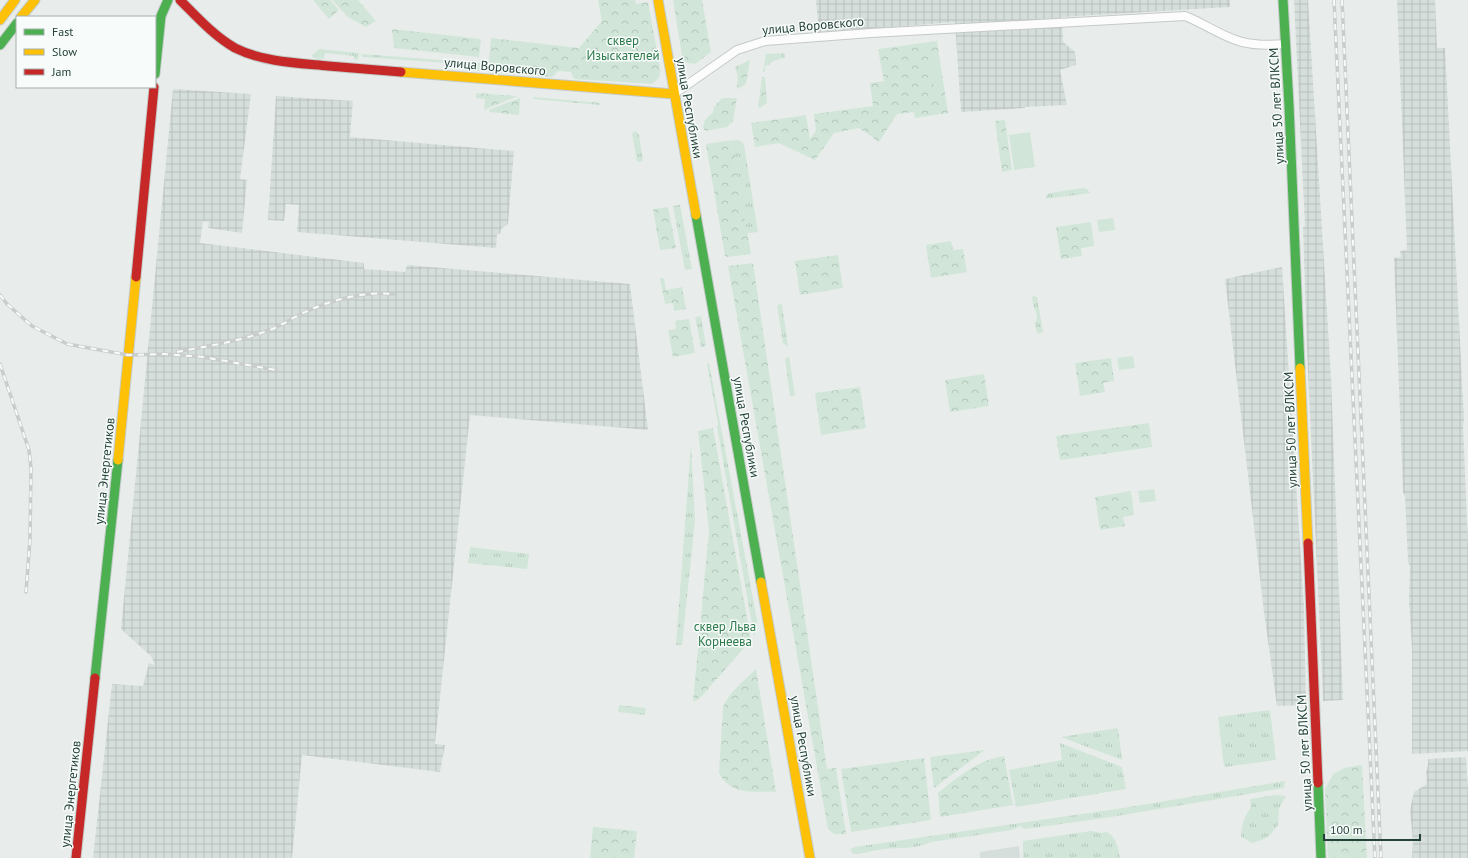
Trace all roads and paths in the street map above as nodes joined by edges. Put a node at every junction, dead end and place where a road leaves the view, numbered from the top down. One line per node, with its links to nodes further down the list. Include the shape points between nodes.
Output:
1 (15, 0): 8 (street)
2 (35, 0): 7 (street)
3 (168, 0): 12 (street, via 161,16)
4 (180, 0): 14 (street, улица Воровского, via 208,28 227,42 263,58 305,64)
5 (658, 0): 14 (street, улица Республики)
6 (1283, 0): 10 (street, улица 50 лет ВЛКСМ)
7 (22, 16)
8 (0, 20)
9 (16, 24): 11 (street)
10 (1286, 44): 14 (street, улица Воровского, via 1258,45 1238,41 1185,16 765,41 737,50); 17 (street, улица 50 лет ВЛКСМ)
11 (0, 45)
12 (156, 64)
13 (154, 88): 15 (street, улица Энергетиков, via 122,425)
14 (674, 94): 16 (street, улица Республики)
15 (76, 858)
16 (810, 858)
17 (1321, 858)

